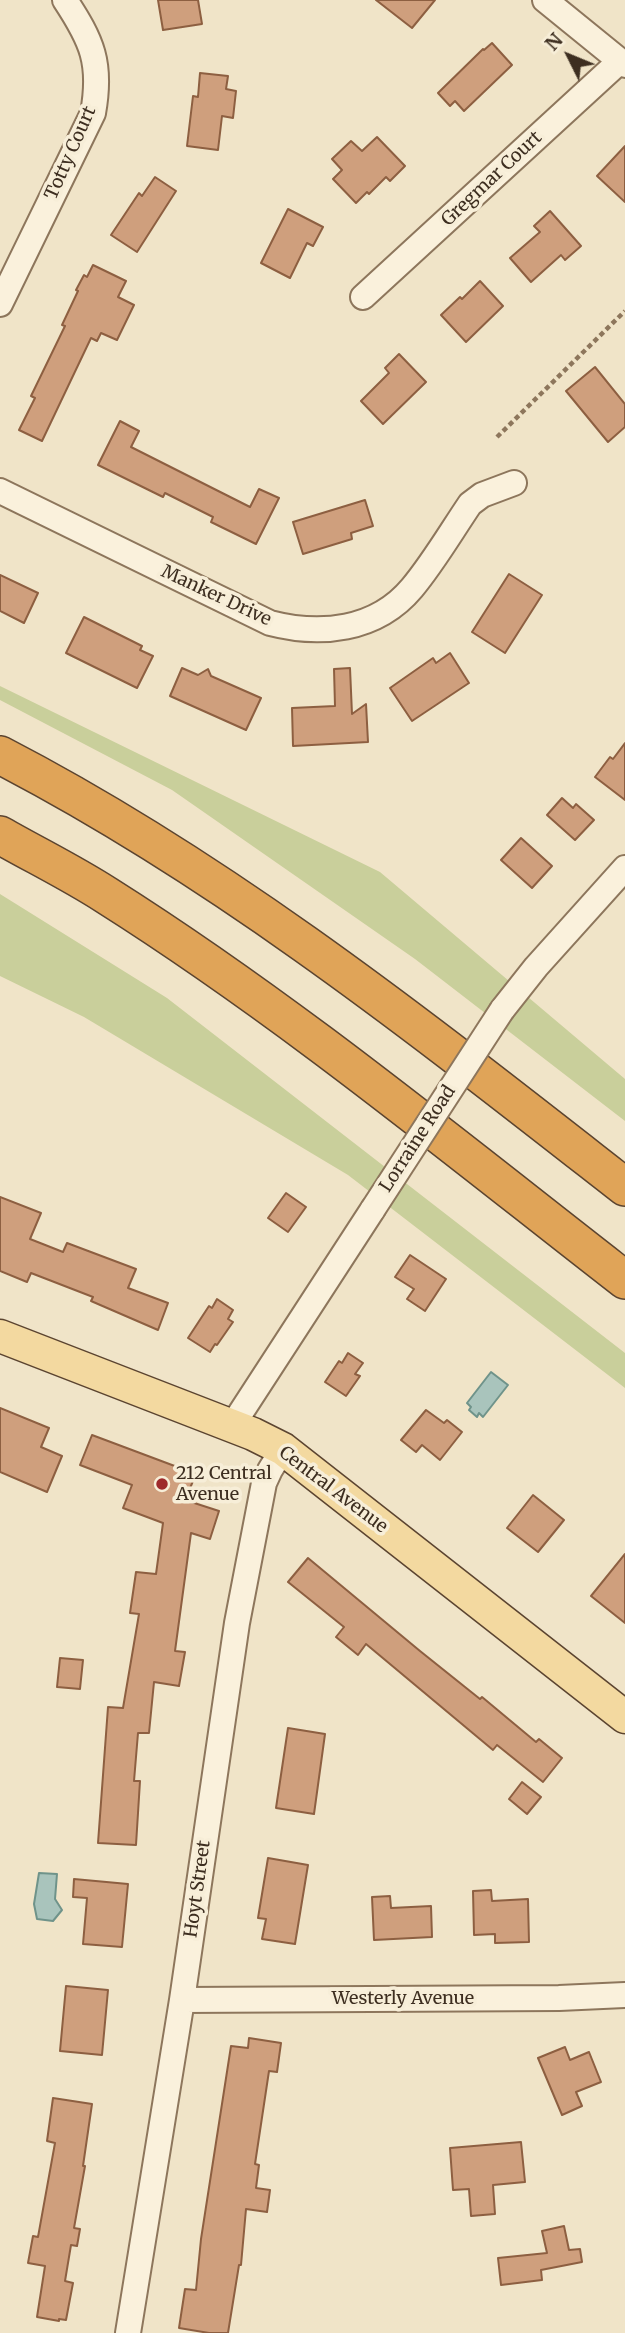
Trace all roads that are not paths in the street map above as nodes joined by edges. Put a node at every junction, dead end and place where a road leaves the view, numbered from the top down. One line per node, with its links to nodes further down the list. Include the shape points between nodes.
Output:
1 (65, 0): 5 (street, Totty Court, via 93,52 97,82 93,113)
2 (545, 0): 3 (street)
3 (622, 63): 4 (street, Gregmar Court)
4 (363, 297)
5 (0, 304)
6 (514, 483): 7 (street, Manker Drive, via 470,504 411,589 393,607 346,628 320,631 270,623)
7 (0, 491)
8 (0, 755): 11 (highway, via 138,833 264,915 400,1012)
9 (0, 835): 12 (highway, via 104,893 229,976)
10 (625, 868): 14 (street, Lorraine Road, bridge, via 502,1010)
11 (625, 1186)
12 (625, 1280)
13 (0, 1336): 14 (main road, Central Avenue)
14 (232, 1426): 15 (main road, Central Avenue)
15 (283, 1450): 16 (main road, Central Avenue); 18 (street, Hoyt Street, via 264,1483 237,1623)
16 (625, 1717)
17 (625, 1995): 18 (street, Westerly Avenue)
18 (182, 2000): 19 (street, Hoyt Street)
19 (128, 2333)

